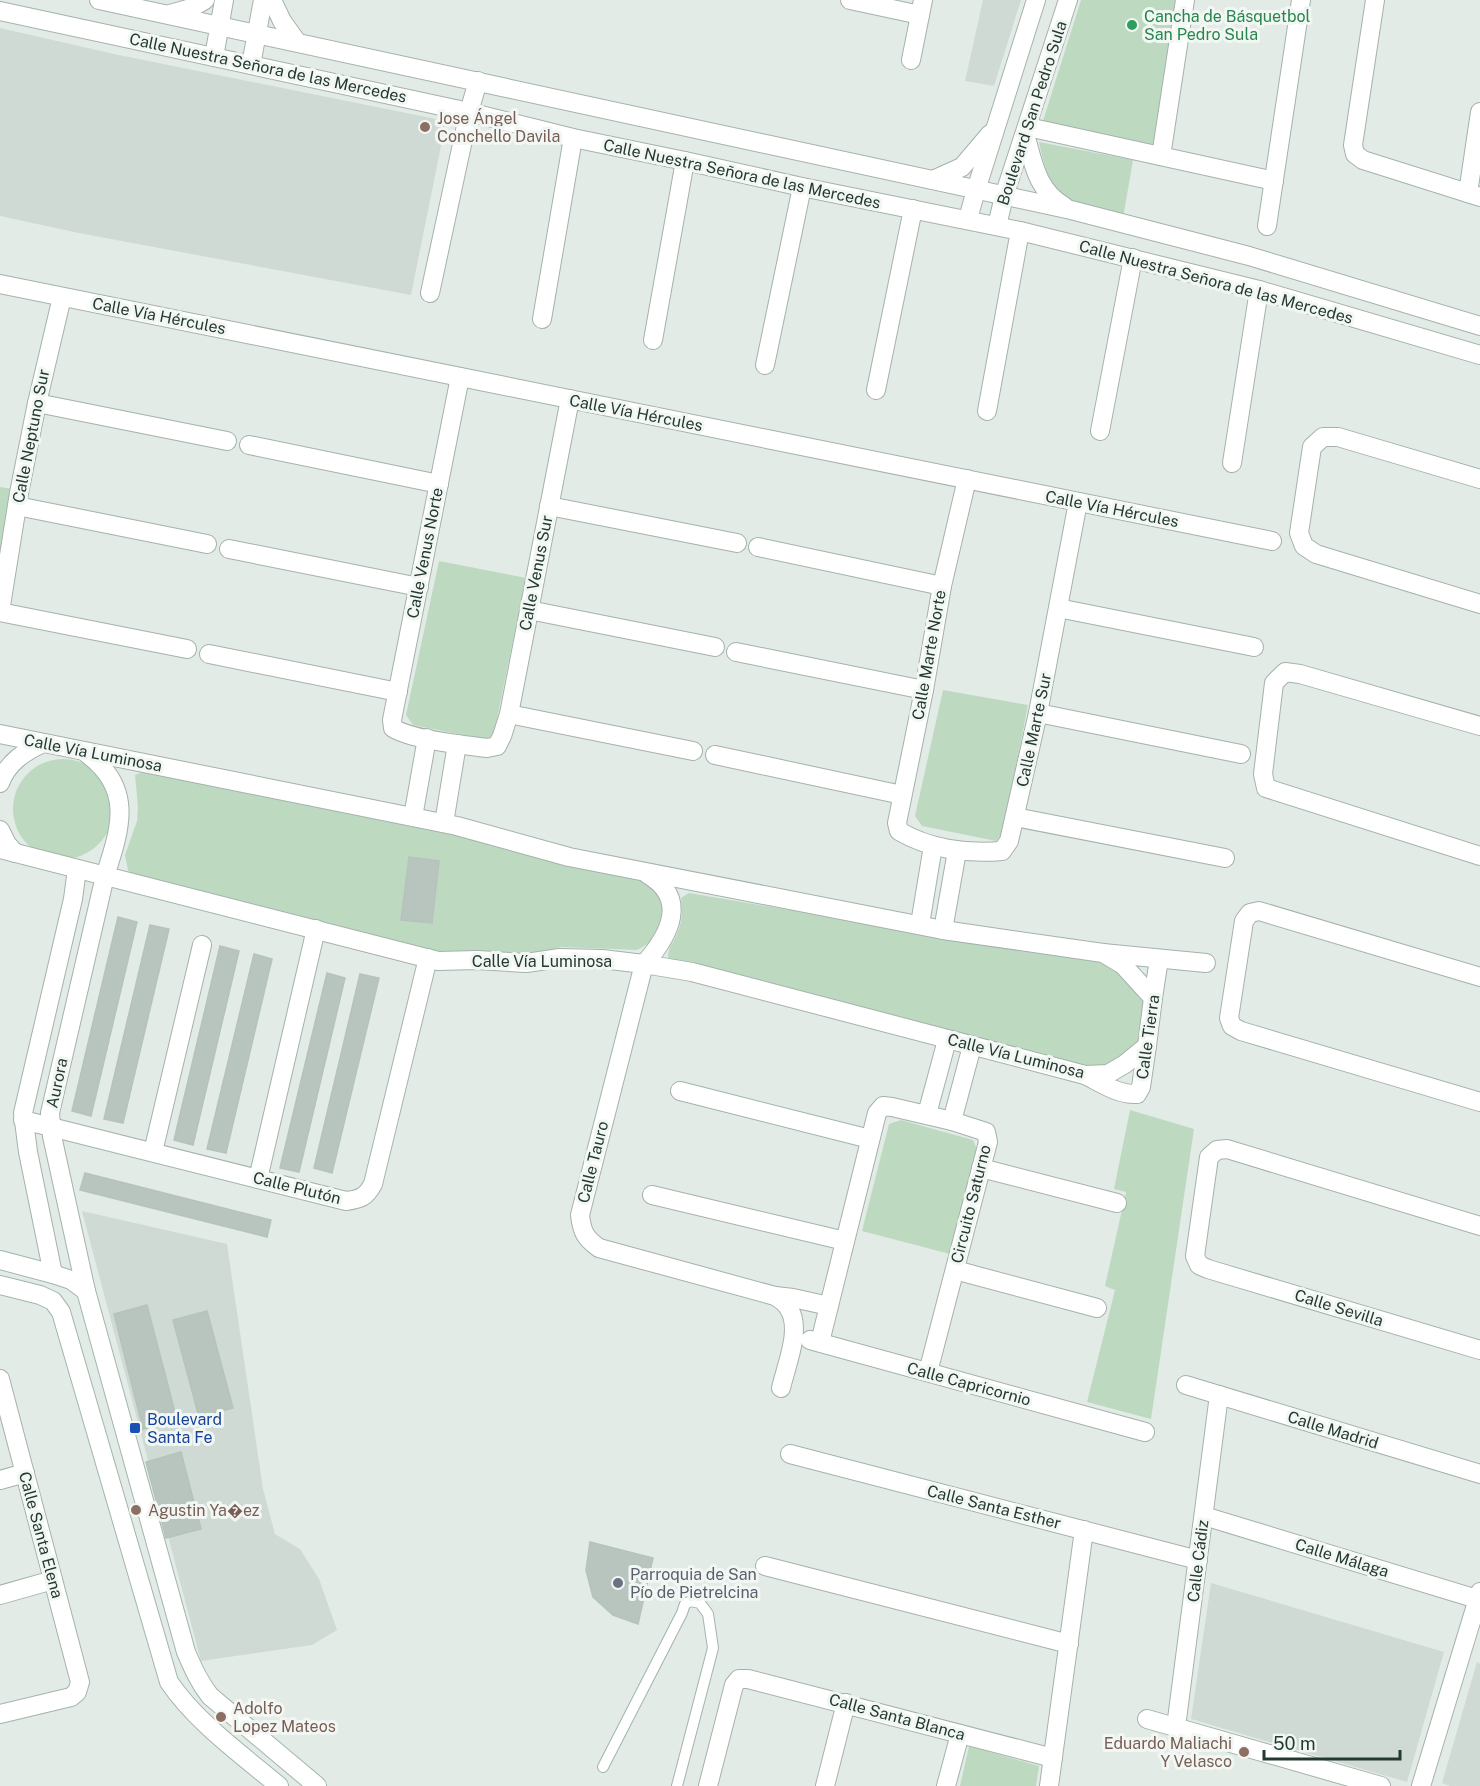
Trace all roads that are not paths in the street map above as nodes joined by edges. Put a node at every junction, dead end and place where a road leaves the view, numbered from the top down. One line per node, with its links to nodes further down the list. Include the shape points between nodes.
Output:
1 (99, 0): 14 (street, Calle Nuestra Señora de las Mercedes)
2 (205, 0): 14 (street)
3 (224, 0): 15 (street)
4 (263, 0): 16 (street)
5 (272, 0): 17 (street)
6 (850, 0): 12 (street)
7 (1036, 0): 24 (street, Boulevard San Pedro Sula)
8 (1068, 0): 25 (street, Boulevard San Pedro Sula)
9 (1185, 0): 27 (street)
10 (1301, 0): 30 (street)
11 (1375, 0): 33 (street, via 1353,145 1355,154)
12 (922, 8): 19 (street)
13 (0, 10): 18 (street, Calle Nuestra Señora de las Mercedes)
14 (169, 15): 15 (street, Calle Nuestra Señora de las Mercedes)
15 (220, 26): 16 (street, Calle Nuestra Señora de las Mercedes); 18 (street)
16 (257, 33): 17 (street, Calle Nuestra Señora de las Mercedes); 20 (street)
17 (297, 42): 21 (street, Calle Nuestra Señora de las Mercedes)
18 (214, 57): 20 (street, Calle Nuestra Señora de las Mercedes)
19 (911, 60)
20 (251, 65): 22 (street, Calle Nuestra Señora de las Mercedes)
21 (478, 81): 22 (street); 29 (street, Calle Nuestra Señora de las Mercedes)
22 (470, 112): 26 (street, Calle Nuestra Señora de las Mercedes); 45 (street)
23 (1480, 112): 33 (street)
24 (996, 125): 29 (street, via 962,167); 32 (street, Boulevard San Pedro Sula)
25 (1026, 131): 27 (street); 34 (street, Boulevard San Pedro Sula); 36 (street, via 1033,165 1045,190)
26 (573, 138): 28 (street, Calle Nuestra Señora de las Mercedes); 47 (street)
27 (1161, 156): 30 (street)
28 (685, 161): 31 (street, Calle Nuestra Señora de las Mercedes); 49 (street)
29 (933, 180): 32 (street, Calle Nuestra Señora de las Mercedes)
30 (1274, 181): 39 (street)
31 (802, 187): 35 (street, Calle Nuestra Señora de las Mercedes); 51 (street)
32 (976, 190): 34 (street, Calle Nuestra Señora de las Mercedes); 37 (street, Boulevard San Pedro Sula)
33 (1474, 195)
34 (1004, 196): 36 (street, Calle Nuestra Señora de las Mercedes); 38 (street, Boulevard San Pedro Sula)
35 (913, 209): 37 (street, Calle Nuestra Señora de las Mercedes); 53 (street)
36 (1071, 210): 41 (street, Calle Nuestra Señora de las Mercedes)
37 (968, 219): 38 (street, Calle Nuestra Señora de las Mercedes)
38 (997, 226): 40 (street, Calle Nuestra Señora de las Mercedes)
39 (1268, 226)
40 (1020, 231): 42 (street, Calle Nuestra Señora de las Mercedes); 56 (street)
41 (1249, 256): 44 (street); 48 (street, Calle Nuestra Señora de las Mercedes)
42 (1133, 258): 44 (street, Calle Nuestra Señora de las Mercedes); 57 (street)
43 (0, 284): 46 (street, Calle Vía Hércules)
44 (1251, 288): 50 (street, Calle Nuestra Señora de las Mercedes); 60 (street)
45 (430, 293)
46 (62, 297): 52 (street, Calle Vía Hércules); 55 (street, Calle Neptuno Sur)
47 (542, 319)
48 (1480, 326)
49 (652, 340)
50 (1480, 355)
51 (765, 365)
52 (460, 377): 54 (street, Calle Vía Hércules); 63 (street, Calle Venus Norte)
53 (876, 390)
54 (570, 399): 61 (street, Calle Vía Hércules); 66 (street, Calle Venus Sur)
55 (37, 403): 58 (street); 65 (street, Calle Neptuno Sur)
56 (987, 411)
57 (1100, 430)
58 (227, 441)
59 (249, 446): 63 (street)
60 (1232, 463)
61 (967, 479): 64 (street, Calle Vía Hércules); 72 (street, Calle Marte Norte)
62 (1480, 479): 74 (street, via 1323,436 1312,447 1299,532 1304,546 1316,554)
63 (439, 483): 73 (street, Calle Venus Norte)
64 (1078, 502): 67 (street, Calle Vía Hércules); 75 (street, Calle Marte Sur)
65 (17, 506): 69 (street); 77 (street, Calle Neptuno Sur)
66 (549, 506): 68 (street); 76 (street, Calle Venus Sur)
67 (1272, 541)
68 (737, 543)
69 (207, 544)
70 (758, 548): 72 (street)
71 (229, 549): 73 (street)
72 (942, 586): 83 (street, Calle Marte Norte)
73 (419, 587): 84 (street, Calle Venus Norte)
74 (1480, 604)
75 (1058, 608): 79 (street); 85 (street, Calle Marte Sur)
76 (529, 610): 78 (street); 86 (street, Calle Venus Sur)
77 (0, 612): 80 (street)
78 (715, 647)
79 (1254, 647)
80 (187, 649)
81 (736, 652): 83 (street)
82 (209, 654): 84 (street)
83 (924, 690): 97 (street, Calle Marte Norte)
84 (398, 692): 89 (street, Calle Venus Norte, via 393,728)
85 (1038, 713): 94 (street); 99 (street, Calle Marte Sur)
86 (509, 714): 91 (street, Calle Venus Sur, via 497,746); 93 (street)
87 (1480, 726): 106 (street, via 1285,672 1274,683 1263,774 1266,788)
88 (0, 734): 90 (street, Calle Vía Luminosa)
89 (427, 738): 91 (street); 98 (street)
90 (43, 742): 92 (street, Calle Vía Luminosa); 96 (street, via 10,765)
91 (457, 744): 100 (street)
92 (82, 751): 98 (street, Calle Vía Luminosa); 110 (street, Aurora, via 104,768 119,798 118,829)
93 (693, 751)
94 (1242, 754)
95 (715, 755): 97 (street)
96 (0, 783)
97 (903, 795): 102 (street, Calle Marte Norte)
98 (413, 817): 100 (street, Calle Vía Luminosa)
99 (1015, 817): 105 (street, Calle Marte Sur, via 1010,841 1002,851); 107 (street)
100 (444, 823): 109 (street, Calle Vía Luminosa, via 569,857)
101 (0, 830): 104 (street)
102 (899, 831): 103 (street, Calle Marte Sur)
103 (933, 846): 105 (street, Calle Marte Sur); 111 (street)
104 (7, 851): 108 (street, Calle Vía Luminosa)
105 (957, 851): 113 (street)
106 (1480, 856)
107 (1225, 858)
108 (77, 869): 110 (street, Calle Vía Luminosa); 129 (street, Aurora)
109 (641, 871): 111 (street, Calle Vía Luminosa); 119 (street, via 661,884 672,903 666,934)
110 (105, 876): 112 (street, Calle Vía Luminosa); 131 (street, Aurora, via 52,1101)
111 (920, 924): 113 (street, Calle Vía Luminosa)
112 (316, 929): 116 (street, Calle Vía Luminosa); 135 (street)
113 (943, 930): 115 (street, Calle Vía Luminosa)
114 (202, 945): 133 (street)
115 (1103, 953): 117 (street, Calle Vía Luminosa); 121 (street, Calle Vía Luminosa, via 1123,965)
116 (428, 958): 119 (street, Calle Vía Luminosa, via 526,963 560,958); 135 (street, Calle Plutón, via 369,1193 346,1201)
117 (1159, 959): 118 (street, Calle Vía Luminosa); 121 (street, Calle Tierra)
118 (1206, 963)
119 (644, 964): 122 (street, Calle Vía Luminosa, via 692,972); 145 (street, Calle Tauro, via 580,1215 582,1228 599,1248)
120 (1480, 977): 127 (street, via 1259,910 1244,921 1229,1018 1240,1031)
121 (1154, 998): 124 (street, Calle Tierra)
122 (947, 1040): 123 (street, Calle Vía Luminosa); 128 (street)
123 (972, 1046): 125 (street, Calle Vía Luminosa); 130 (street)
124 (1147, 1046): 125 (street, Calle Vía Luminosa, via 1108,1074); 125 (street, Calle Tierra, via 1137,1094 1119,1091)
125 (1085, 1075)
126 (680, 1091): 132 (street)
127 (1480, 1102)
128 (927, 1114): 130 (street, Circuito Saturno); 132 (street, Circuito Saturno, via 883,1107 877,1113)
129 (23, 1120): 131 (street, Calle Plutón); 142 (street, Aurora)
130 (952, 1120): 134 (street, Circuito Saturno, via 986,1132 988,1142)
131 (51, 1127): 133 (street, Calle Plutón); 144 (street, Aurora)
132 (870, 1139): 139 (street, Circuito Saturno)
133 (153, 1152): 135 (street, Calle Plutón)
134 (981, 1168): 137 (street); 141 (street, Circuito Saturno)
135 (258, 1179)
136 (652, 1196): 139 (street)
137 (1117, 1203)
138 (1480, 1226): 150 (street, Calle Sevilla, via 1227,1149 1216,1150 1209,1157 1195,1256 1199,1265 1231,1276)
139 (845, 1241): 146 (street, Circuito Saturno)
140 (0, 1260): 142 (street)
141 (955, 1270): 147 (street); 151 (street, Circuito Saturno)
142 (53, 1274): 144 (street)
143 (0, 1285): 176 (street, via 40,1294 53,1301 61,1312 169,1682 195,1714)
144 (86, 1291): 177 (street, via 193,1669 210,1696)
145 (775, 1296): 146 (street, Calle Tauro); 148 (street, via 789,1307)
146 (829, 1306): 149 (street, Circuito Saturno)
147 (1096, 1308)
148 (794, 1335): 149 (street, Calle Capricornio); 154 (street)
149 (820, 1342): 151 (street, Calle Capricornio)
150 (1480, 1350)
151 (928, 1372): 156 (street, Calle Capricornio)
152 (0, 1379): 158 (street, Calle Santa Elena)
153 (1186, 1385): 155 (street, Calle Madrid)
154 (781, 1388)
155 (1219, 1395): 159 (street, Calle Madrid); 161 (street, Calle Cádiz)
156 (1145, 1432)
157 (790, 1454): 162 (street, Calle Santa Esther)
158 (25, 1473): 160 (street); 165 (street, Calle Santa Elena)
159 (1480, 1474)
160 (0, 1480)
161 (1204, 1516): 163 (street, Calle Cádiz); 167 (street, Calle Málaga)
162 (1084, 1530): 163 (street, Calle Santa Esther); 168 (street)
163 (1198, 1560): 172 (street, Calle Cádiz)
164 (765, 1566): 168 (street)
165 (53, 1580): 166 (street); 170 (street, Calle Santa Elena, via 80,1682 77,1692)
166 (0, 1595)
167 (1479, 1597): 184 (street)
168 (1069, 1644): 174 (street)
169 (846, 1704): 173 (street, Calle Santa Blanca); 179 (street, Calle Santa Blanca, via 739,1679 734,1685); 180 (street)
170 (0, 1714)
171 (1147, 1719): 172 (street)
172 (1176, 1727): 183 (street)
173 (960, 1734): 174 (street, Calle Santa Blanca); 181 (street)
174 (1053, 1758): 182 (street)
175 (603, 1767): 178 (lane, via 685,1605 691,1601 700,1603 708,1614 712,1648)
176 (279, 1786)
177 (317, 1786)
178 (677, 1786)
179 (708, 1786)
180 (825, 1786)
181 (946, 1786)
182 (1049, 1786)
183 (1381, 1786)
184 (1420, 1786)

